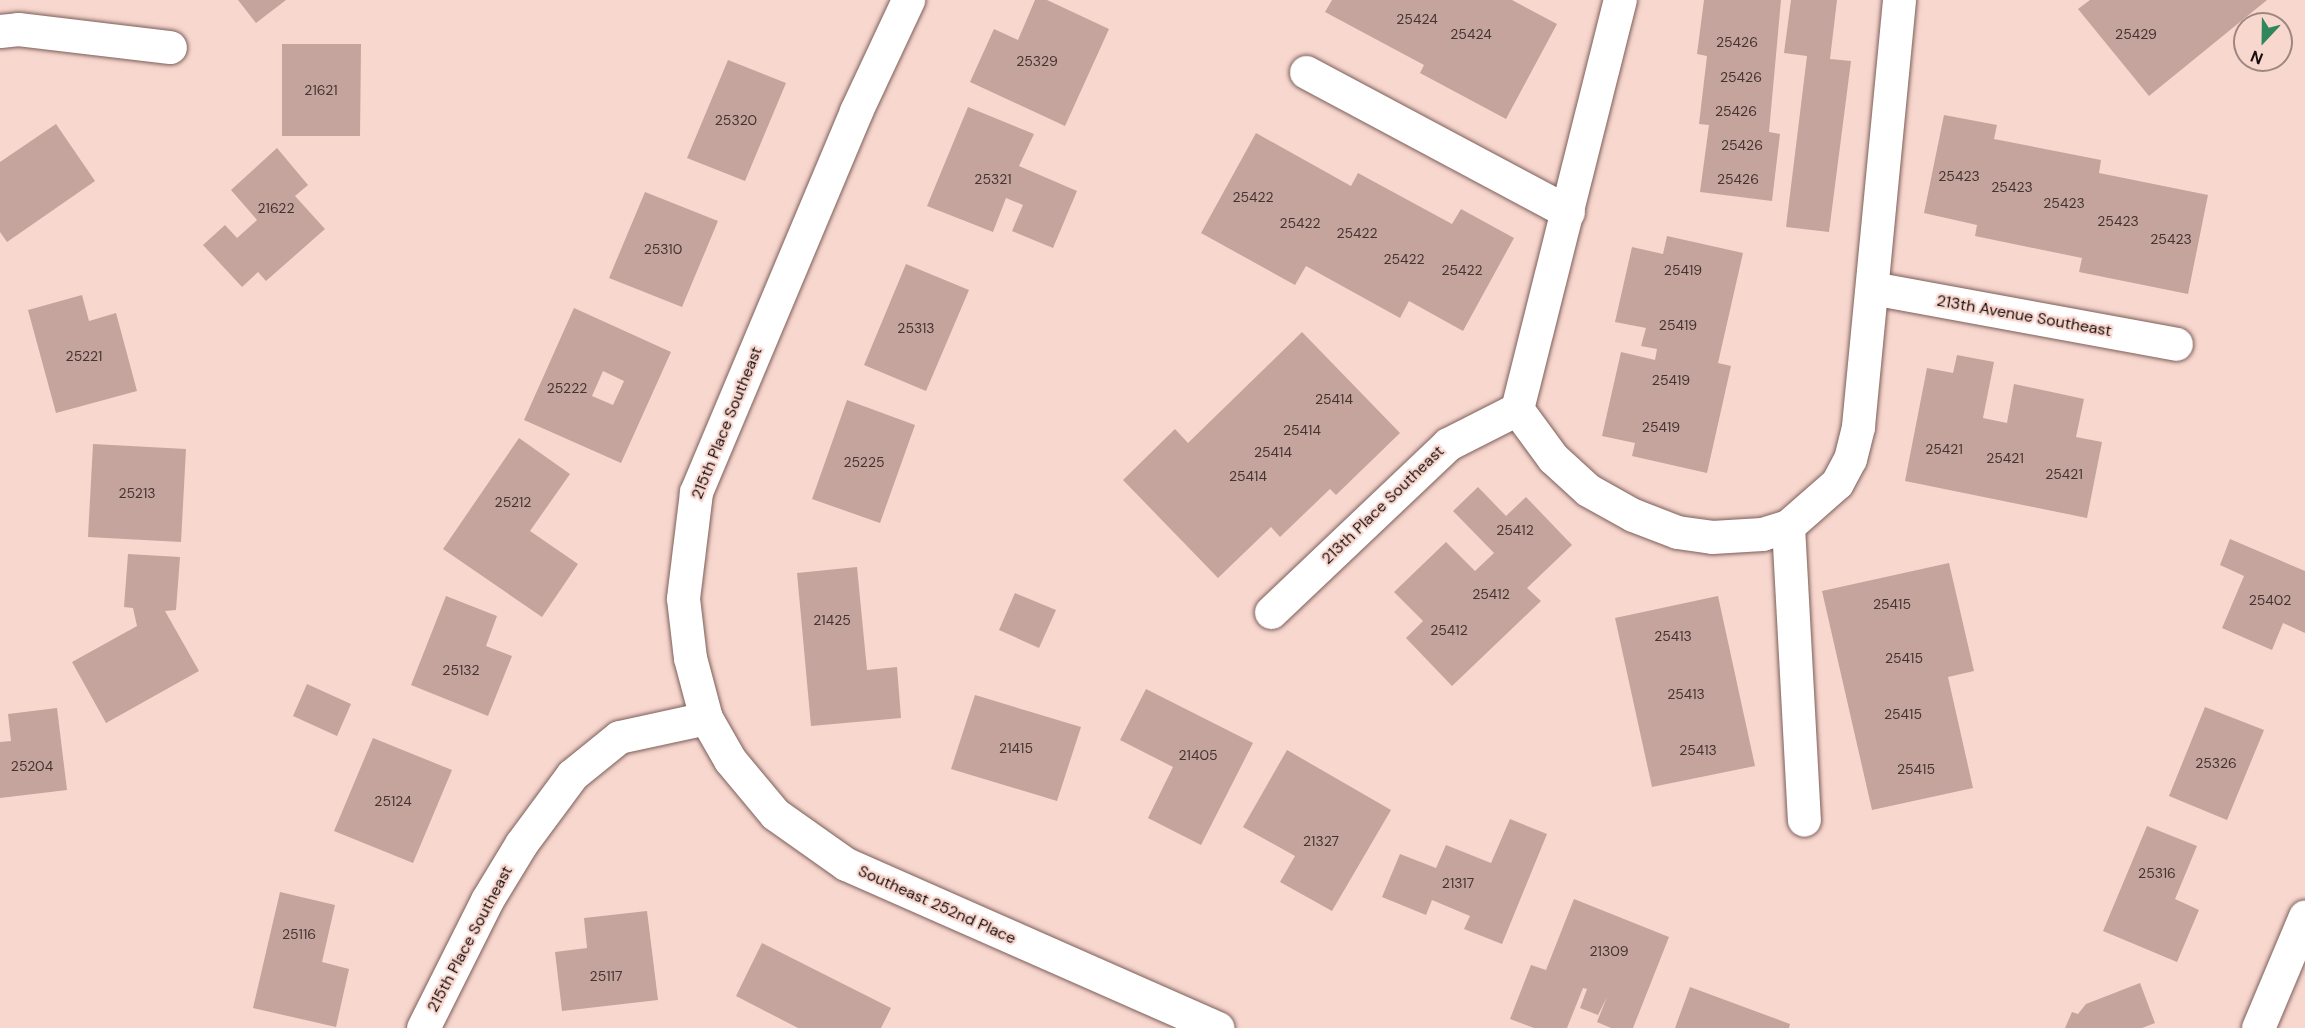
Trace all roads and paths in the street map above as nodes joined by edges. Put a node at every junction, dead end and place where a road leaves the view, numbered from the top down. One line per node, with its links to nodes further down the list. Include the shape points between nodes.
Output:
1 (908, 0): 13 (street, 215th Place Southeast, via 856,111 696,492 683,598 690,658)
2 (1620, 0): 7 (street)
3 (1899, 0): 8 (street)
4 (0, 31): 5 (street, via 18,29)
5 (170, 47)
6 (1306, 72): 7 (street)
7 (1568, 212): 10 (street)
8 (1872, 288): 9 (street, 213th Avenue Southeast); 11 (street, via 1858,426 1850,459 1837,483)
9 (2176, 344)
10 (1517, 409): 11 (street, via 1553,458 1588,490 1633,515 1677,532 1712,537 1762,534); 12 (street, 213th Place Southeast, via 1448,444)
11 (1788, 526): 14 (street)
12 (1271, 612)
13 (706, 718): 16 (street, 215th Place Southeast, via 619,737 572,775 521,844 487,900); 17 (street, Southeast 252nd Place, via 730,760 775,814 846,864)
14 (1804, 820)
15 (2305, 916): 18 (street)
16 (423, 1028)
17 (1216, 1028)
18 (2258, 1028)

